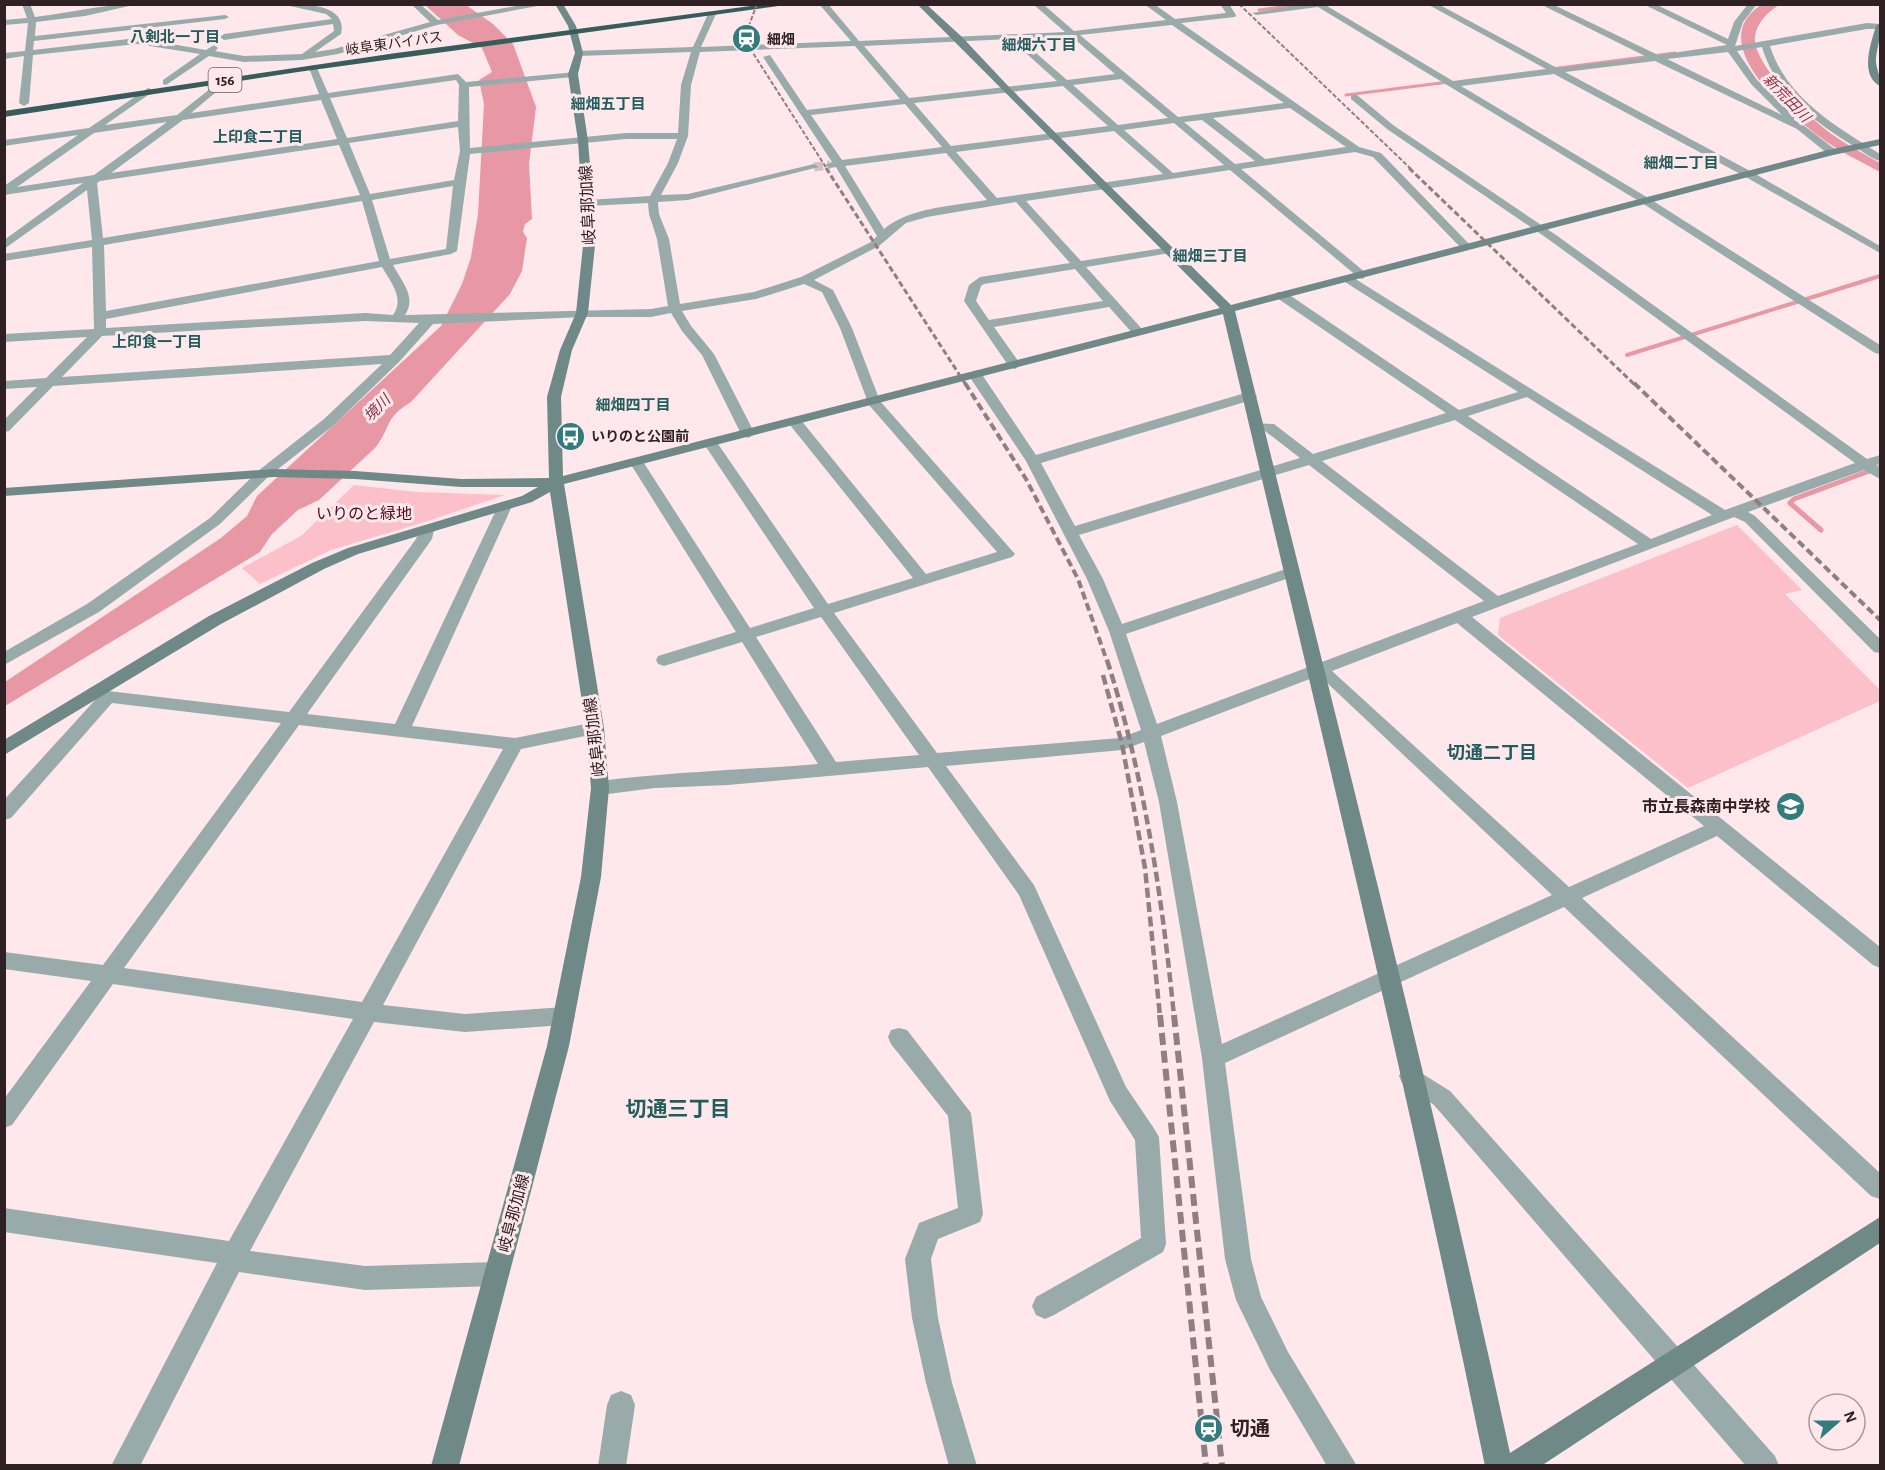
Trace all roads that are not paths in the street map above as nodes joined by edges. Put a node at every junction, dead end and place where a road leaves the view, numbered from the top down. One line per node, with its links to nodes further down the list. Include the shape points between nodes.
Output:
1 (26, 4): 22 (street)
2 (135, 4): 22 (street)
3 (285, 4): 23 (street, via 329,12)
4 (416, 4): 26 (street)
5 (544, 4): 26 (street)
6 (559, 4): 28 (street, 岐阜那加線)
7 (752, 4): 20 (highway, 岐阜東バイパス / 156)
8 (789, 4): 20 (highway, 岐阜東バイパス / 156)
9 (823, 4): 34 (street)
10 (921, 4): 33 (street)
11 (1037, 4): 29 (street)
12 (1148, 4): 24 (street)
13 (1224, 4): 24 (street, via 1232,15)
14 (1326, 4): 19 (street)
15 (1431, 4): 45 (street)
16 (1544, 4): 43 (street)
17 (1647, 4): 36 (street)
18 (1753, 4): 36 (street, via 1735,28)
19 (1319, 5): 21 (street); 52 (street)
20 (715, 9): 28 (highway, 岐阜東バイパス / 156); 37 (street)
21 (1256, 12)
22 (32, 20): 25 (street); 32 (street)
23 (338, 21): 30 (street); 44 (street, via 338,32)
24 (1172, 22): 29 (street); 60 (street)
25 (4, 23)
26 (437, 23): 44 (street)
27 (1880, 26): 35 (street); 48 (street, via 1871,62)
28 (573, 29): 40 (street, 岐阜那加線); 44 (highway, 岐阜東バイパス / 156)
29 (1070, 34): 31 (street); 47 (street)
30 (224, 37): 32 (street, via 223,14); 38 (street)
31 (1013, 37): 33 (street); 51 (street)
32 (30, 39): 39 (street)
33 (958, 39): 34 (street); 54 (street)
34 (858, 43): 37 (street); 58 (street)
35 (1763, 45): 36 (street); 77 (street, via 1788,88 1827,125)
36 (1734, 47): 43 (street); 68 (street, via 1754,82)
37 (696, 50): 40 (street); 71 (street, via 684,96)
38 (210, 52): 39 (street, via 137,40); 44 (street, via 244,59); 50 (street)
39 (28, 53): 41 (street); 59 (street)
40 (579, 53): 46 (street, 岐阜那加線)
41 (4, 56)
42 (767, 57): 62 (street)
43 (1655, 58): 45 (street); 68 (street)
44 (307, 62): 49 (highway, 岐阜東バイパス / 156); 50 (highway, 岐阜東バイパス / 156); 56 (street)
45 (1557, 71): 52 (street); 87 (street)
46 (573, 74): 53 (street); 73 (street, 岐阜那加線)
47 (1122, 76): 51 (street); 66 (street)
48 (1879, 79)
49 (225, 80): 55 (highway, 岐阜東バイパス / 156); 65 (street)
50 (166, 82): 59 (highway, 岐阜東バイパス / 156)
51 (1067, 82): 54 (street); 69 (street)
52 (1452, 84): 97 (street)
53 (464, 85): 56 (street, via 458,77); 67 (street)
54 (1006, 90): 58 (street); 72 (street)
55 (148, 91): 63 (highway, 岐阜東バイパス / 156); 70 (street)
56 (325, 96): 65 (street); 74 (street)
57 (1354, 97): 99 (street, via 1390,127)
58 (908, 101): 62 (street); 78 (street)
59 (24, 103): 61 (highway, 岐阜東バイパス / 156)
60 (1292, 105): 64 (street); 79 (street)
61 (4, 106)
62 (806, 113): 84 (street)
63 (4, 114)
64 (1205, 117): 66 (street); 83 (street)
65 (179, 118): 70 (street); 89 (street)
66 (1175, 120): 69 (street); 86 (street)
67 (463, 123): 74 (street); 80 (street)
68 (1800, 127): 81 (street)
69 (1116, 128): 72 (street); 88 (street)
70 (95, 130): 76 (street); 92 (street)
71 (683, 136): 73 (street); 95 (street)
72 (1054, 136): 78 (street); 91 (street)
73 (583, 141): 80 (street); 98 (street, 岐阜那加線)
74 (343, 142): 89 (street); 93 (street)
75 (1881, 142): 77 (street)
76 (4, 143)
77 (1858, 146): 81 (street); 82 (street)
78 (949, 150): 84 (street); 96 (street)
79 (1355, 150): 83 (street); 103 (street, via 1377,155)
80 (465, 151): 90 (street)
81 (1834, 152): 87 (street)
82 (1881, 158)
83 (1264, 163): 86 (street)
84 (834, 164): 100 (street)
85 (814, 167): 95 (street, via 688,197)
86 (1231, 168): 88 (street); 109 (street)
87 (1748, 174): 97 (street); 105 (street)
88 (1171, 176): 91 (street)
89 (95, 181): 92 (street); 101 (street); 102 (street)
90 (459, 182): 93 (street); 107 (street, via 451,251)
91 (1105, 186): 94 (street); 104 (street)
92 (4, 192)
93 (366, 198): 101 (street); 107 (street)
94 (1018, 198): 96 (street); 108 (street)
95 (653, 201): 98 (street); 113 (street)
96 (993, 201): 100 (street, via 902,221)
97 (1646, 201): 99 (street); 123 (street)
98 (588, 203): 115 (street, 岐阜那加線, via 590,236)
99 (1539, 229): 103 (street); 142 (street)
100 (884, 238): 110 (street)
101 (98, 242): 106 (street); 116 (street)
102 (4, 246)
103 (1466, 247): 109 (street)
104 (1170, 250): 108 (street); 114 (street)
105 (1881, 250)
106 (4, 258)
107 (385, 262): 116 (street); 117 (street, via 405,297)
108 (1078, 265): 112 (street); 119 (street, via 980,281 970,301)
109 (1355, 277): 111 (street); 129 (street)
110 (805, 280): 113 (street, via 756,295); 131 (street, via 827,290)
111 (1281, 295): 114 (street); 132 (street)
112 (1112, 303): 119 (street); 121 (street)
113 (675, 309): 115 (street, via 651,314); 136 (street, via 708,354)
114 (1228, 309): 121 (street); 130 (street)
115 (582, 313): 118 (street); 146 (street, 岐阜那加線, via 566,350 554,397)
116 (100, 316): 120 (street)
117 (396, 319): 118 (street); 120 (street, via 365,316)
118 (433, 320): 124 (street)
119 (987, 324): 125 (street)
120 (100, 331): 122 (street); 127 (street)
121 (1138, 332): 125 (street)
122 (4, 338)
123 (1881, 350)
124 (394, 359): 127 (street); 144 (street)
125 (1015, 365): 126 (street)
126 (976, 376): 131 (street); 140 (street)
127 (50, 382): 128 (street); 135 (street)
128 (4, 385)
129 (1527, 393): 132 (street); 149 (street)
130 (1250, 396): 134 (street); 140 (street)
131 (874, 402): 133 (street); 154 (street, via 1007,554)
132 (1455, 415): 138 (street); 152 (street)
133 (795, 422): 136 (street); 154 (street)
134 (1257, 426): 138 (street, via 1269,427); 143 (street)
135 (4, 428)
136 (748, 434): 137 (street)
137 (711, 444): 141 (street); 156 (street)
138 (1310, 458): 143 (street); 155 (street)
139 (1881, 459): 142 (street)
140 (1033, 461): 151 (street)
141 (637, 463): 146 (street); 159 (street)
142 (1865, 464): 145 (street); 149 (street)
143 (1268, 473): 151 (street); 153 (street)
144 (269, 474): 146 (street, via 355,475 461,483); 147 (street); 161 (street, via 183,545 93,608)
145 (1881, 475)
146 (556, 482): 148 (street, via 527,500); 166 (street, 岐阜那加線)
147 (4, 492)
148 (505, 506): 150 (street); 167 (street)
149 (1729, 514): 152 (street); 160 (street, via 1750,519)
150 (426, 530): 164 (street, via 353,551 318,566 215,620); 165 (street, via 424,539)
151 (1070, 531): 158 (street)
152 (1649, 545): 155 (street)
153 (1292, 572): 158 (street); 163 (street)
154 (923, 580): 156 (street)
155 (1496, 602): 157 (street)
156 (824, 610): 159 (street); 171 (street)
157 (1461, 617): 163 (street); 175 (street)
158 (1117, 631): 168 (street)
159 (744, 635): 162 (street); 172 (street, via 827,762)
160 (1881, 648)
161 (4, 660)
162 (664, 660)
163 (1315, 671): 168 (street); 176 (street, via 1330,676); 180 (street)
164 (101, 695): 165 (street); 170 (street); 174 (street)
165 (295, 718): 167 (street); 179 (street)
166 (595, 728): 169 (street); 173 (street, 岐阜那加線)
167 (401, 731): 169 (street)
168 (1151, 732): 171 (street, via 1122,744); 184 (street, via 1168,802)
169 (515, 744): 181 (street)
170 (4, 749)
171 (931, 760): 172 (street); 192 (street, via 1026,891 1118,1094 1147,1137 1154,1244)
172 (828, 770): 173 (street)
173 (600, 788): 182 (street, 岐阜那加線, via 591,877)
174 (4, 813)
175 (1719, 827): 176 (street); 177 (street)
176 (1566, 896): 180 (street); 187 (street)
177 (1881, 959)
178 (4, 960): 179 (street)
179 (109, 974): 181 (street); 186 (street)
180 (1387, 978): 184 (street); 185 (street)
181 (368, 1012): 182 (street, via 465,1023); 190 (street)
182 (564, 1016): 191 (street, 岐阜那加線)
183 (899, 1037): 198 (street, via 958,1113 971,1214 928,1230 918,1259 939,1383)
184 (1213, 1058): 199 (street, via 1238,1259 1249,1300 1279,1360)
185 (1410, 1076): 193 (street, via 1442,1098); 200 (street)
186 (4, 1118)
187 (1881, 1188)
188 (4, 1220): 190 (street)
189 (1881, 1229): 193 (street)
190 (235, 1254): 191 (street, via 245,1262 365,1278); 195 (street)
191 (496, 1274): 196 (street, 岐阜那加線)
192 (1045, 1306)
193 (1675, 1362): 201 (street); 202 (street)
194 (621, 1405): 197 (street)
195 (125, 1466)
196 (445, 1466)
197 (612, 1466)
198 (963, 1466)
199 (1343, 1466)
200 (1499, 1466)
201 (1515, 1466)
202 (1765, 1466)

